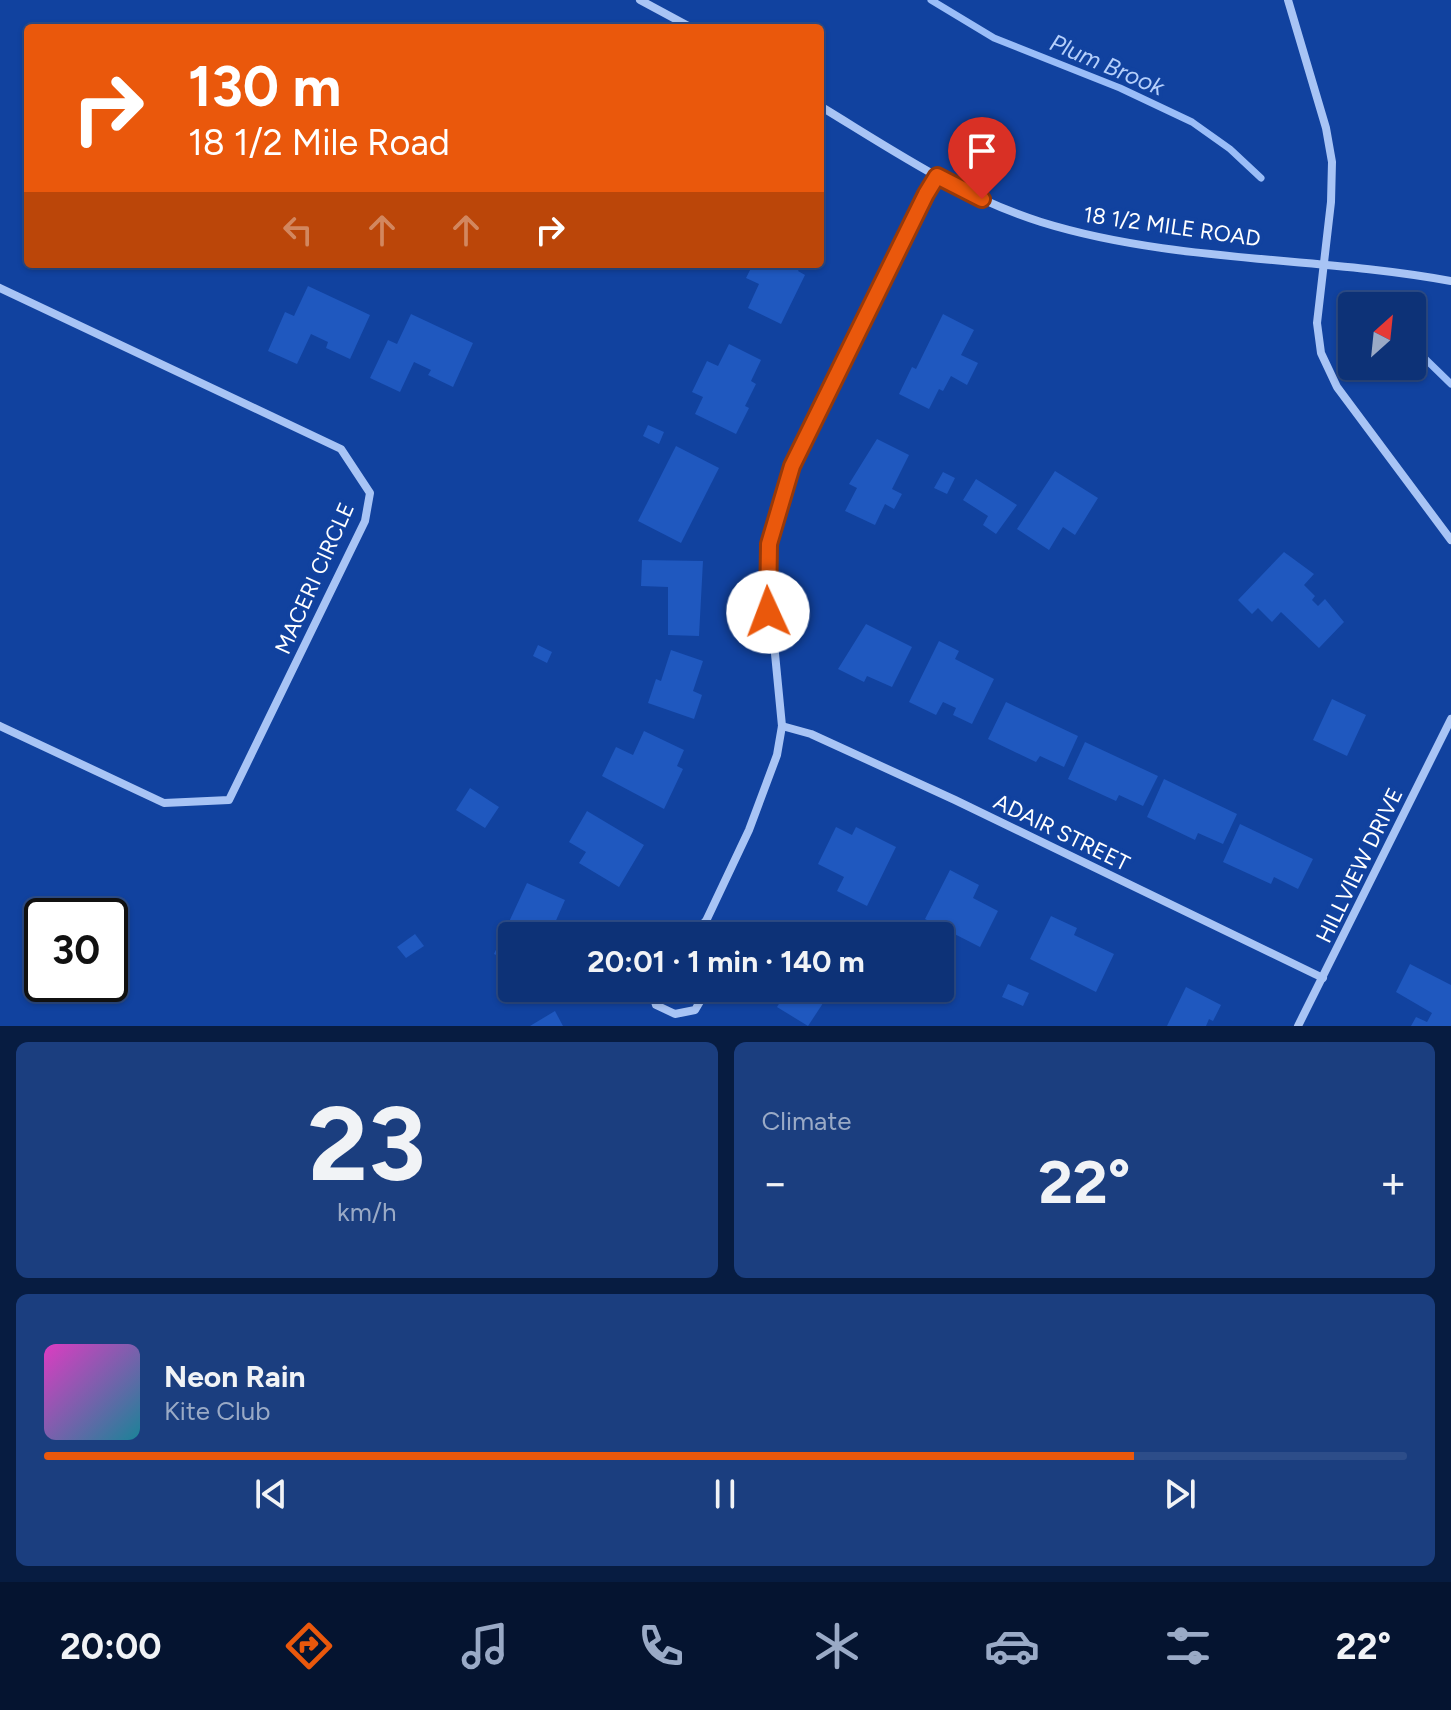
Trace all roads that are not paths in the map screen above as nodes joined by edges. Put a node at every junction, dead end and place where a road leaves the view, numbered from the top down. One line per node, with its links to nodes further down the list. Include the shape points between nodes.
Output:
1 (640, 0): 3 (street)
2 (1288, 0): 6 (street, via 1332,162)
3 (685, 24)
4 (824, 108): 5 (street, 18 1/2 MILE ROAD)
5 (937, 176): 6 (street, 18 1/2 MILE ROAD, via 998,206 1083,233); 12 (street, via 808,432 776,511 767,571)
6 (1324, 264): 7 (street, 18 1/2 MILE ROAD); 9 (street, via 1317,323 1326,367)
7 (1451, 281)
8 (0, 288): 11 (street, MACERI CIRCLE, via 341,449 370,493 365,521 229,800 164,803)
9 (1451, 540)
10 (1451, 719): 14 (street, HILLVIEW DRIVE)
11 (0, 726)
12 (782, 726): 13 (street, via 754,817); 14 (street, ADAIR STREET, via 811,734 955,800)
13 (706, 921)
14 (1323, 978): 17 (street, HILLVIEW DRIVE)
15 (655, 1002): 16 (street, via 675,1014 695,1010)
16 (700, 1002)
17 (1298, 1026)

